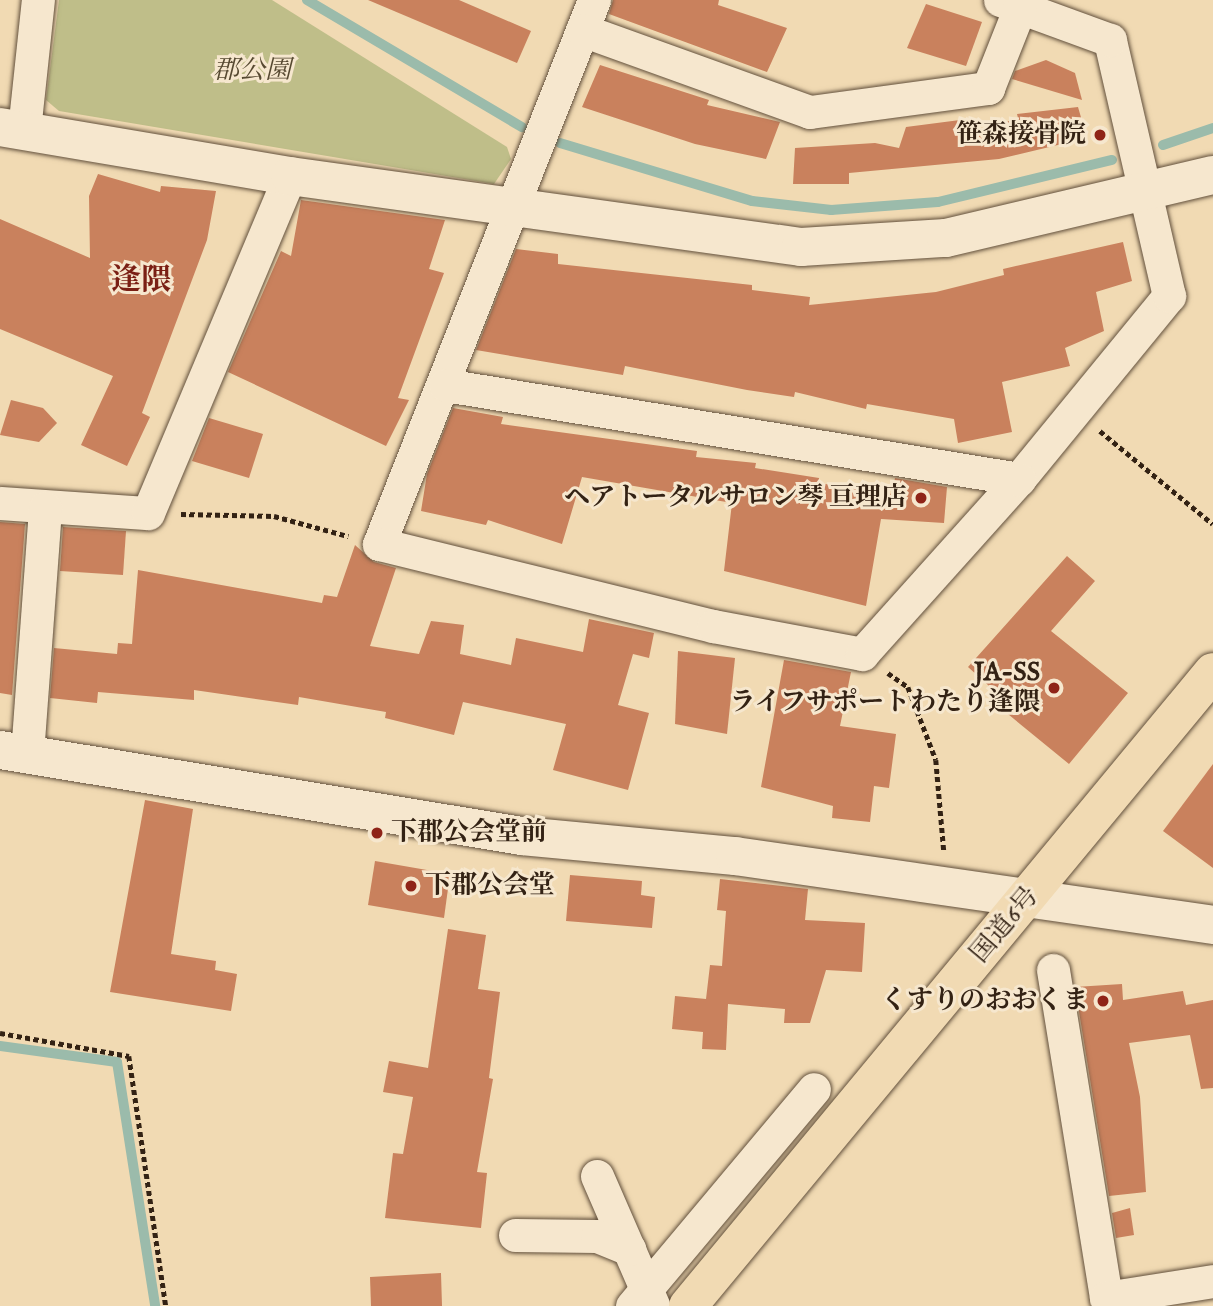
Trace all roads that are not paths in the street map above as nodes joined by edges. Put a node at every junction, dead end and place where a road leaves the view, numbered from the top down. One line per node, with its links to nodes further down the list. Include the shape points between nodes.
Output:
1 (38, 0): 4 (street)
2 (1010, 4): 3 (street, via 988,89 810,112); 7 (street, via 1110,40)
3 (588, 15): 8 (street)
4 (12, 128): 6 (street)
5 (1213, 175): 7 (street)
6 (290, 176): 8 (street); 12 (street, via 148,513)
7 (1144, 190): 8 (street, via 988,230 889,245 801,247 719,239); 10 (street, via 1169,296)
8 (510, 208): 9 (street)
9 (445, 385): 10 (street); 10 (street, via 379,544 713,626 862,654)
10 (1019, 479)
11 (0, 503): 12 (street)
12 (45, 508): 14 (street)
13 (1213, 672): 15 (highway, 国道6号)
14 (13, 752): 15 (street, via 522,836 735,856)
15 (1030, 895): 16 (street); 25 (highway, 国道6号)
16 (1213, 925)
17 (1053, 970): 24 (street)
18 (814, 1089): 23 (street)
19 (597, 1176): 21 (street)
20 (515, 1235): 21 (street, via 597,1236)
21 (629, 1249): 23 (street)
22 (1213, 1281): 24 (street)
23 (644, 1300)
24 (1107, 1302)
25 (688, 1306)

